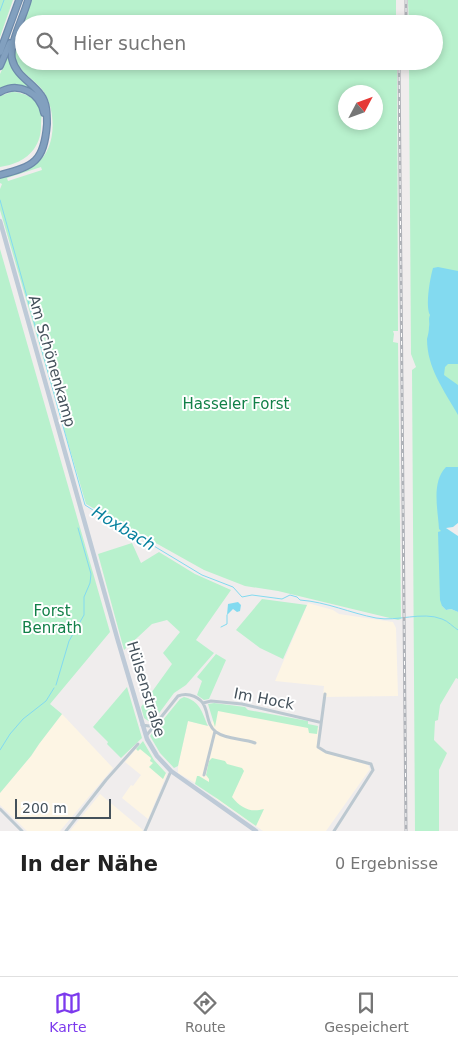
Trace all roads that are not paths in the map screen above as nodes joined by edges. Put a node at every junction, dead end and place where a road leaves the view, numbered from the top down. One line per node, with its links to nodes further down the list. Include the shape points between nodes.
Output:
1 (19, 0): 7 (highway)
2 (27, 0): 3 (highway); 4 (highway)
3 (21, 15)
4 (23, 15)
5 (15, 30): 8 (highway)
6 (15, 40): 9 (highway, via 11,54)
7 (0, 52)
8 (0, 66)
9 (15, 67)
10 (17, 70): 13 (highway, via 43,98 47,114 46,138 43,150 33,162)
11 (0, 92): 12 (highway, via 17,88 34,94 41,104 44,122 43,140 33,158 22,166)
12 (0, 171)
13 (0, 175)
14 (0, 220): 15 (main road, Am Schönenkamp)
15 (80, 507): 20 (main road, Hülsenstraße)
16 (325, 694): 32 (street, via 318,747 373,767)
17 (203, 703): 18 (street, Im Hock, via 194,696 181,694); 19 (street, Im Hock, via 242,704); 21 (street)
18 (157, 722): 20 (street, via 149,726); 22 (street, Im Hock)
19 (320, 722)
20 (142, 724): 22 (main road, Hülsenstraße)
21 (215, 731): 23 (street); 26 (street)
22 (146, 737): 25 (main road, Hülsenstraße)
23 (255, 743)
24 (138, 744): 29 (street)
25 (171, 771): 30 (street); 31 (main road, Hülsenstraße)
26 (204, 775)
27 (0, 809): 28 (street)
28 (22, 831)
29 (66, 831)
30 (145, 831)
31 (256, 831)
32 (334, 831)

